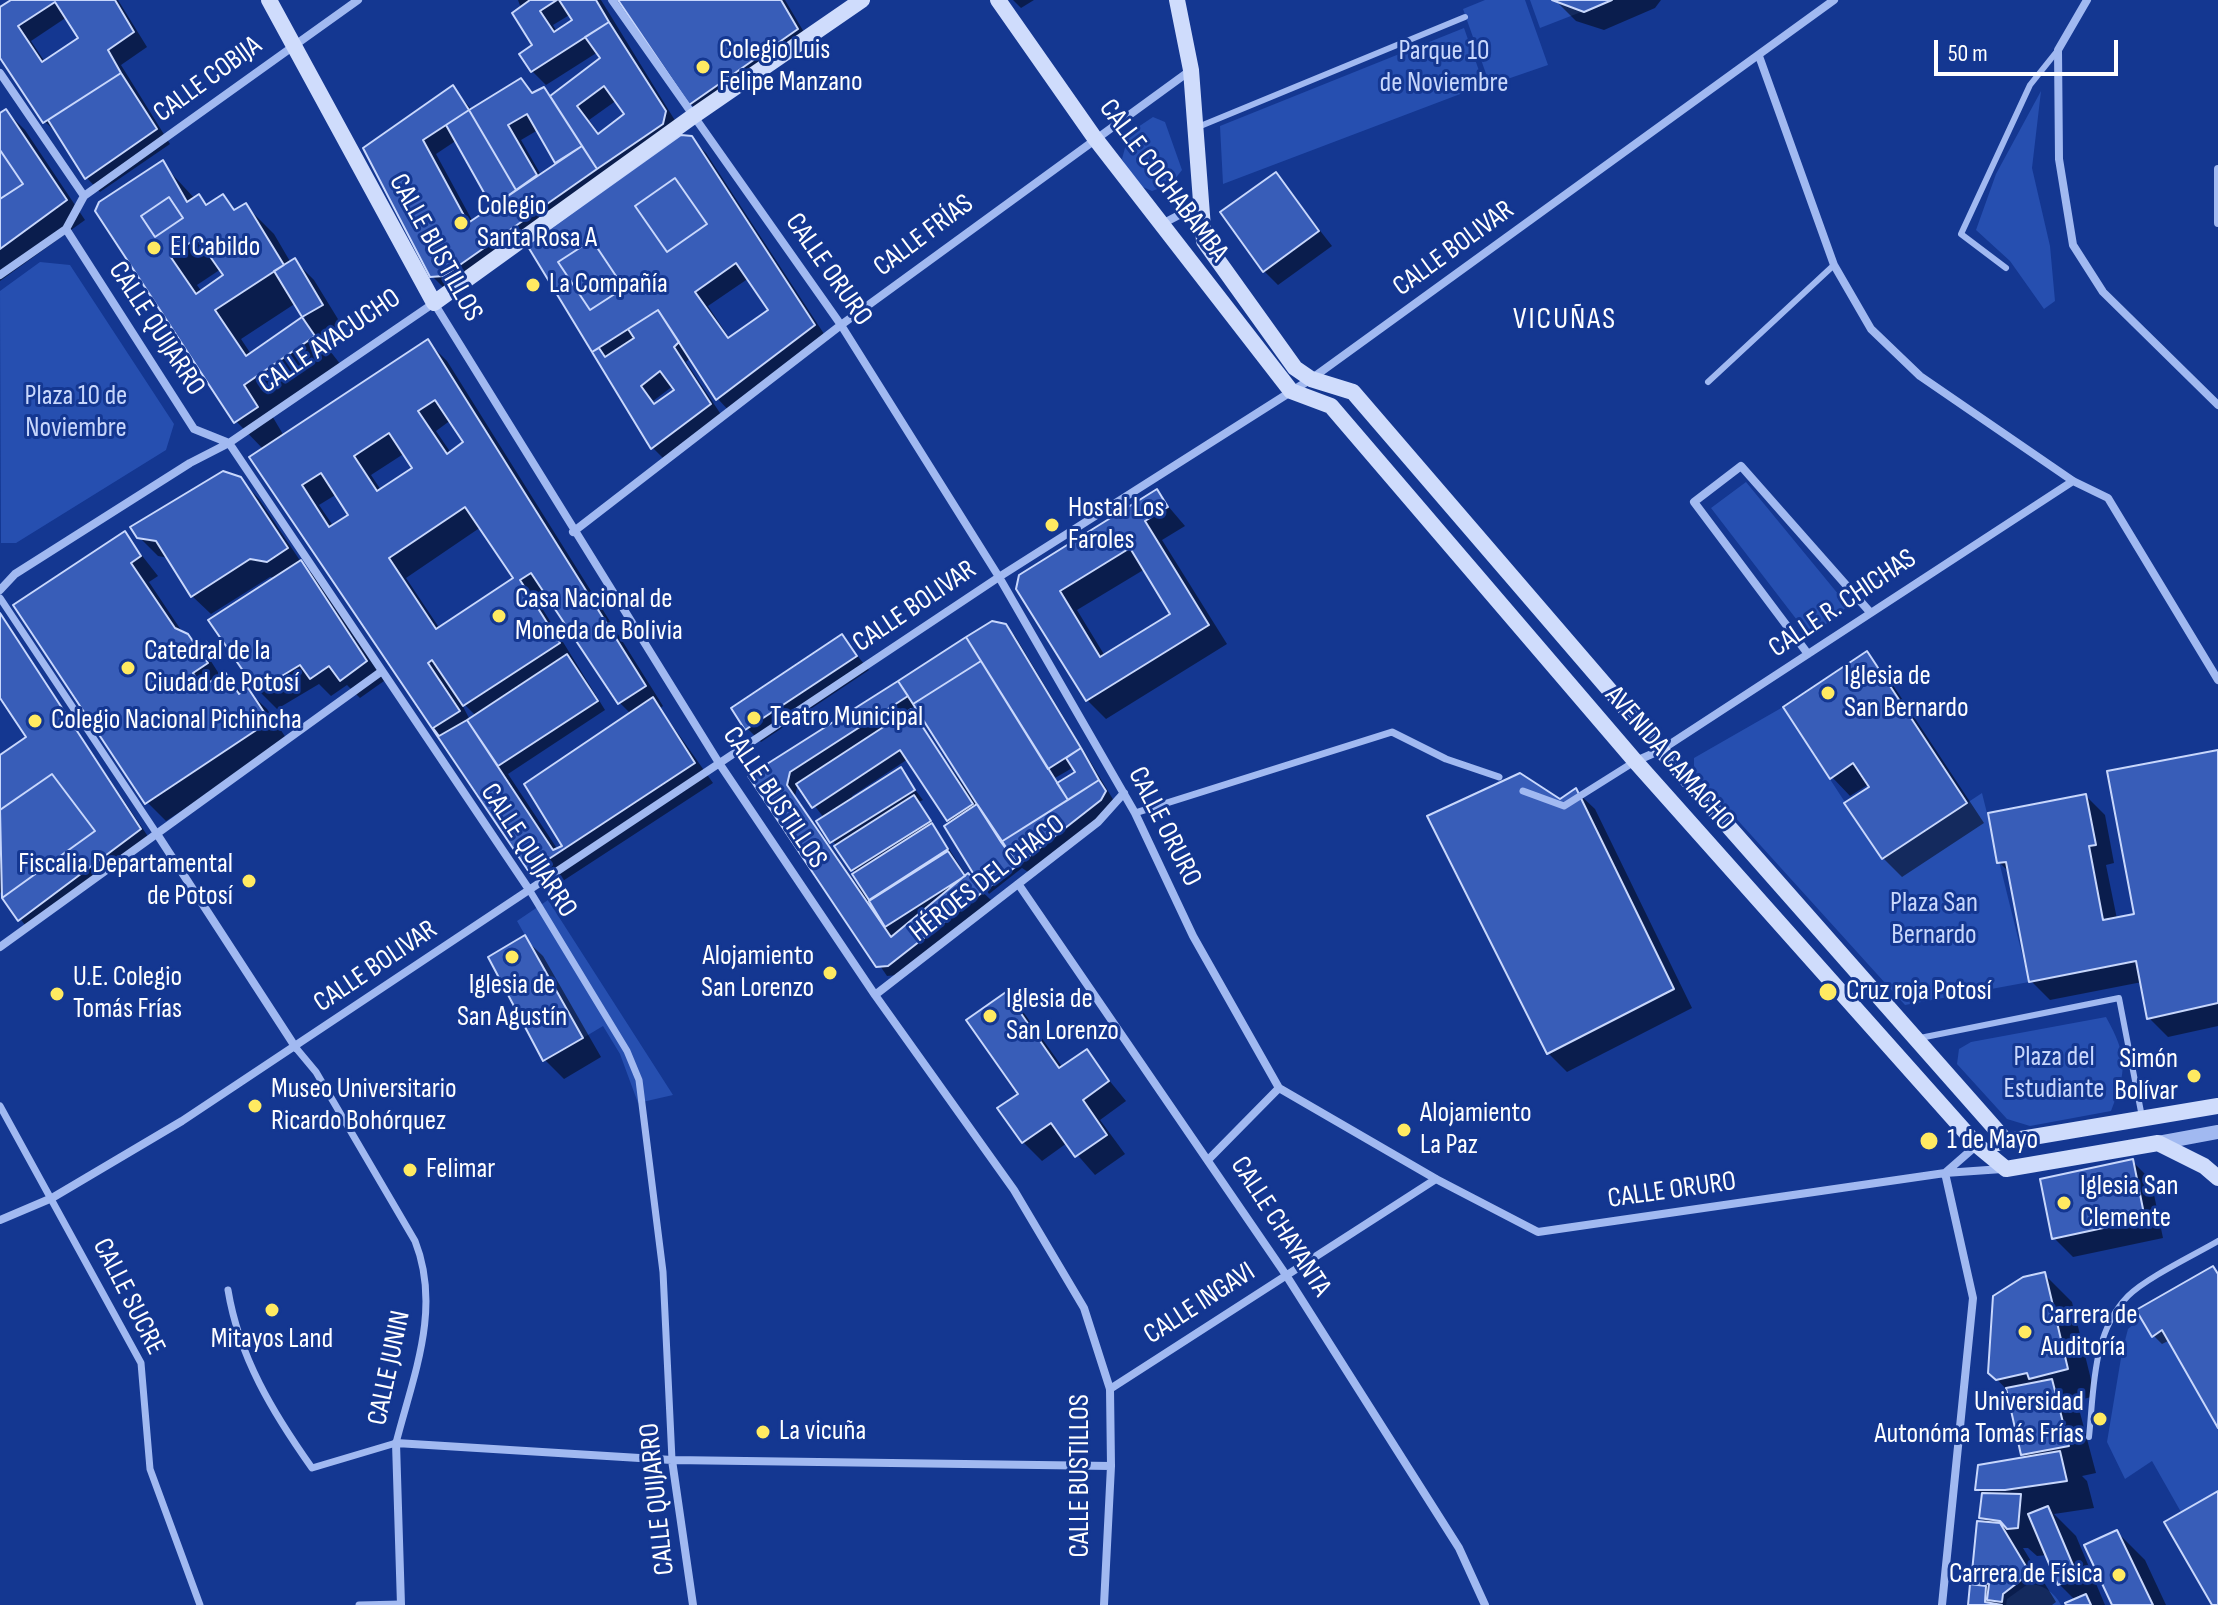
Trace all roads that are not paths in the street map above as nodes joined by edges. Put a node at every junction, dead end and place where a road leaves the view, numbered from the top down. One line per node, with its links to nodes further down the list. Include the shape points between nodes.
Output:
1 (269, 0): 10 (main road, CALLE BUSTILLOS)
2 (358, 0): 10 (street, CALLE COBIJA)
3 (612, 0): 15 (street, CALLE ORURO)
4 (862, 0): 15 (main road, CALLE AYACUCHO)
5 (998, 0): 17 (main road, CALLE COCHABAMBA)
6 (1177, 0): 13 (main road, CALLE COCHABAMBA)
7 (1834, 0): 12 (street, CALLE BOLIVAR)
8 (2087, 0): 11 (street)
9 (1465, 17): 16 (lane)
10 (293, 46): 19 (street, CALLE COBIJA); 27 (main road, CALLE BUSTILLOS)
11 (2058, 50): 25 (lane, via 2030,85 1961,234); 32 (street, via 2059,159 2073,245 2103,292)
12 (1759, 56): 24 (street); 29 (street, CALLE BOLIVAR)
13 (1191, 70): 16 (main road, CALLE COCHABAMBA); 17 (street, CALLE FRÍAS)
14 (0, 73): 19 (street)
15 (692, 117): 27 (main road, CALLE AYACUCHO); 28 (street, CALLE ORURO)
16 (1195, 128): 20 (main road, CALLE COCHABAMBA)
17 (1094, 137): 22 (main road, CALLE COCHABAMBA); 28 (street, CALLE FRÍAS)
18 (2218, 169): 21 (street)
19 (84, 196): 23 (street)
20 (1201, 204): 22 (street); 29 (main road, CALLE COCHABAMBA, via 1204,241 1295,368)
21 (2218, 223)
22 (1162, 224): 31 (main road, CALLE COCHABAMBA)
23 (66, 229): 26 (street); 33 (street, CALLE QUIJARRO, via 194,429)
24 (1834, 265): 30 (lane); 34 (street, via 1871,329 1920,376)
25 (2006, 268)
26 (0, 275)
27 (434, 303): 33 (street, CALLE AYACUCHO); 35 (street, CALLE BUSTILLOS)
28 (841, 325): 35 (street, CALLE FRÍAS); 36 (street, CALLE ORURO)
29 (1311, 379): 31 (street, CALLE BOLIVAR); 43 (main road, AVENIDA CAMACHO, via 1353,392)
30 (1708, 382)
31 (1291, 391): 36 (street, CALLE BOLIVAR); 44 (main road, AVENIDA CAMACHO, via 1331,406)
32 (2218, 405)
33 (229, 443): 37 (street, CALLE AYACUCHO, via 15,574); 41 (street, CALLE QUIJARRO)
34 (2073, 481): 39 (street, CALLE R. CHICHAS); 42 (street, via 2108,498)
35 (573, 532): 45 (street, CALLE BUSTILLOS)
36 (999, 577): 45 (street, CALLE BOLIVAR); 48 (street, CALLE ORURO)
37 (0, 590)
38 (0, 598): 50 (street)
39 (1869, 611): 40 (street, CALLE R. CHICHAS); 40 (street, via 1741,466 1694,502)
40 (1808, 654): 43 (street, CALLE R. CHICHAS)
41 (382, 671): 50 (street); 52 (street, CALLE QUIJARRO)
42 (2218, 680)
43 (1661, 750): 44 (street, CALLE R. CHICHAS); 55 (main road, AVENIDA CAMACHO)
44 (1635, 761): 47 (street, via 1564,806); 64 (main road, AVENIDA CAMACHO)
45 (719, 763): 52 (street, CALLE BOLIVAR); 54 (street, CALLE BUSTILLOS)
46 (1499, 777): 49 (street, via 1392,732)
47 (1523, 791)
48 (1124, 793): 49 (street, CALLE ORURO); 51 (street, HÉROES DEL CHACO, via 1098,822)
49 (1135, 813): 57 (street, CALLE ORURO, via 1193,936)
50 (157, 834): 53 (street); 56 (street, CALLE JUNIN)
51 (1019, 885): 54 (street, HÉROES DEL CHACO); 65 (street, CALLE CHAYANTA)
52 (530, 891): 56 (street, CALLE BOLIVAR); 78 (street, CALLE QUIJARRO, via 627,1051 639,1080 663,1272)
53 (0, 947)
54 (875, 995): 75 (street, CALLE BUSTILLOS, via 1021,1203 1084,1308)
55 (1915, 1039): 60 (lane, via 2119,998); 62 (main road, AVENIDA CAMACHO)
56 (296, 1048): 70 (street, CALLE BOLIVAR); 77 (street, CALLE JUNIN, via 316,1072 415,1241 426,1269 426,1324)
57 (1279, 1088): 65 (street); 69 (street, CALLE ORURO)
58 (2218, 1104): 60 (main road)
59 (0, 1106): 70 (street, CALLE SUCRE)
60 (2142, 1117): 62 (main road)
61 (2218, 1132): 63 (street)
62 (2007, 1142): 64 (main road)
63 (2158, 1143): 66 (main road); 68 (main road)
64 (1977, 1145): 66 (main road, AVENIDA CAMACHO); 67 (street)
65 (1209, 1159): 73 (street, CALLE CHAYANTA)
66 (2006, 1169): 67 (street, CALLE ORURO)
67 (1945, 1173): 69 (street, CALLE ORURO, via 1538,1232); 86 (street, via 1973,1298)
68 (2218, 1178)
69 (1436, 1179): 73 (street, CALLE INGAVI)
70 (52, 1198): 71 (street, CALLE BOLIVAR); 80 (street, CALLE SUCRE, via 141,1363 150,1469)
71 (0, 1220)
72 (2218, 1241): 76 (lane, via 2129,1295 2104,1332)
73 (1286, 1275): 75 (street, CALLE INGAVI); 85 (street, CALLE CHAYANTA, via 1459,1548)
74 (228, 1290): 77 (street, via 234,1323 271,1410 312,1468)
75 (1110, 1389): 79 (street, CALLE BUSTILLOS)
76 (2089, 1437)
77 (396, 1443): 78 (street); 82 (street, CALLE JUNIN)
78 (672, 1460): 79 (street); 83 (street, CALLE QUIJARRO)
79 (1111, 1466): 84 (street, CALLE BUSTILLOS)
80 (200, 1605)
81 (359, 1605): 82 (street)
82 (401, 1605)
83 (693, 1605)
84 (1104, 1605)
85 (1485, 1605)
86 (1942, 1605)

